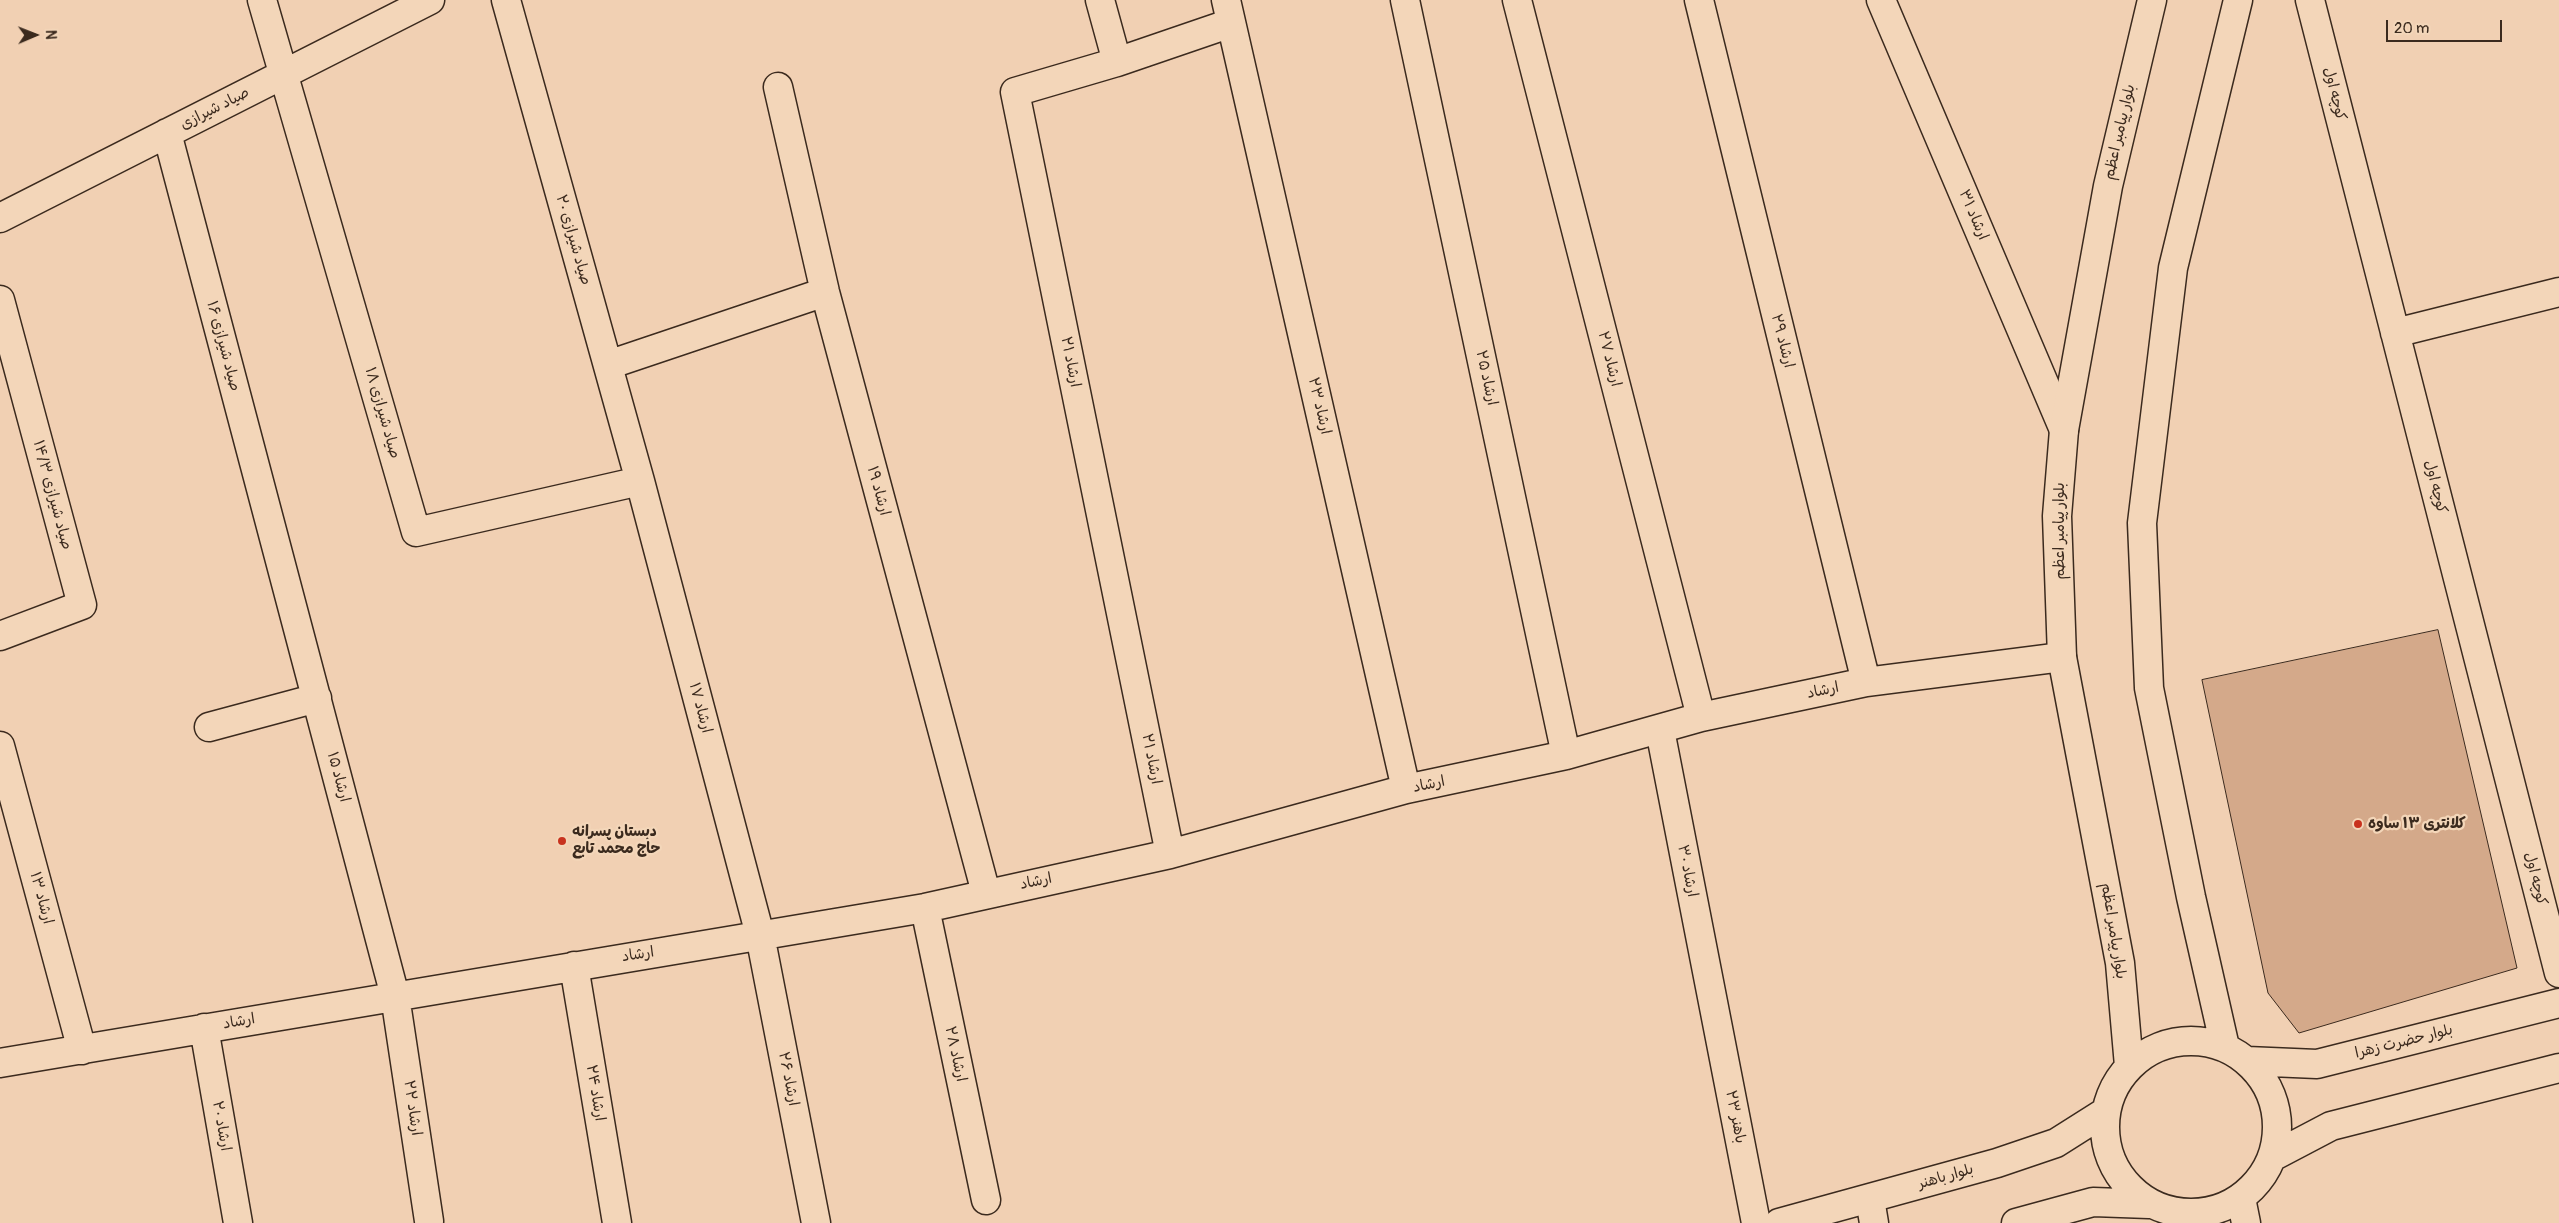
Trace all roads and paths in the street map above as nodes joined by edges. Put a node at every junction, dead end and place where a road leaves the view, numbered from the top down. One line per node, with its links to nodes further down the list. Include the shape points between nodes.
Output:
1 (262, 0): 14 (street)
2 (430, 0): 14 (street, صیاد شیرازی)
3 (506, 0): 22 (street, صیاد شیرازی ۲۰)
4 (1100, 0): 13 (street)
5 (1405, 0): 34 (street, ارشاد ۲۵)
6 (1517, 0): 30 (street, ارشاد ۲۷)
7 (1699, 0): 28 (street, ارشاد ۲۹)
8 (1881, 0): 23 (street, ارشاد ۳۱)
9 (2152, 0): 23 (street, بلوار پیامبر اعظم, via 2108,186)
10 (2238, 0): 47 (street, via 2173,268 2142,523 2149,688 2191,897)
11 (2310, 0): 21 (street, کوچه اول)
12 (1229, 11): 13 (street, ارشاد ۲۱); 35 (street, ارشاد ۲۳)
13 (1117, 62): 36 (street, ارشاد ۲۱, via 1015,92)
14 (284, 74): 16 (street, صیاد شیرازی); 24 (street, صیاد شیرازی ۱۸, via 416,532)
15 (778, 87): 18 (street, ارشاد ۱۹)
16 (167, 133): 17 (street, صیاد شیرازی); 25 (street, صیاد شیرازی ۱۶)
17 (0, 218)
18 (825, 292): 22 (street); 37 (street, ارشاد ۱۹)
19 (2559, 292): 21 (street)
20 (0, 300): 26 (street, صیاد شیرازی ۱۴/۳, via 82,605)
21 (2395, 333): 41 (street, کوچه اول)
22 (608, 365): 24 (street, صیاد شیرازی ۲۰)
23 (2064, 430): 27 (street, بلوار پیامبر اعظم, via 2057,516)
24 (640, 481): 39 (street, ارشاد ۱۷)
25 (280, 558): 29 (street, ارشاد ۱۵)
26 (0, 636)
27 (2062, 656): 28 (street, ارشاد); 49 (street, بلوار پیامبر اعظم, via 2120,963)
28 (1866, 682): 30 (street, ارشاد)
29 (317, 698): 31 (street); 42 (street, ارشاد ۱۵)
30 (1701, 717): 32 (street, ارشاد)
31 (209, 727)
32 (1660, 730): 34 (street, ارشاد); 44 (street, ارشاد ۳۰)
33 (0, 746): 46 (street, ارشاد ۱۳)
34 (1566, 756): 35 (street, ارشاد)
35 (1406, 790): 36 (street, ارشاد)
36 (1170, 854): 37 (street, ارشاد)
37 (986, 893): 38 (street, ارشاد)
38 (925, 908): 39 (street, ارشاد); 53 (street, ارشاد ۲۸)
39 (760, 935): 40 (street, ارشاد); 61 (street, ارشاد ۲۶)
40 (574, 966): 42 (street, ارشاد); 59 (street, ارشاد ۲۴)
41 (2559, 973)
42 (395, 996): 45 (street, ارشاد); 58 (street, ارشاد ۲۲)
43 (2559, 1003): 47 (street, بلوار حضرت زهرا, via 2317,1064)
44 (1714, 1011): 62 (street, باهنر ۲۳)
45 (204, 1028): 46 (street, ارشاد); 60 (street, ارشاد ۲۰)
46 (82, 1050): 48 (street, ارشاد)
47 (2236, 1054): 49 (street, via 2200,1040 2174,1041 2150,1050); 52 (street, via 2264,1081 2274,1105 2278,1131)
48 (0, 1063)
49 (2129, 1066): 51 (street, via 2114,1087)
50 (2559, 1068): 52 (street, via 2331,1126)
51 (2105, 1112): 54 (street, via 2104,1139 2112,1165 2128,1187); 56 (street, بلوار باهنر, via 2056,1143)
52 (2272, 1157): 55 (street)
53 (986, 1200)
54 (2149, 1204): 57 (street); 64 (street, via 2093,1202)
55 (2243, 1210): 57 (street, via 2224,1207)
56 (1872, 1211): 63 (street, بلوار باهنر)
57 (2188, 1219)
58 (429, 1221)
59 (617, 1222)
60 (238, 1223)
61 (816, 1223)
62 (1756, 1223)
63 (1779, 1223)
64 (2016, 1223)

